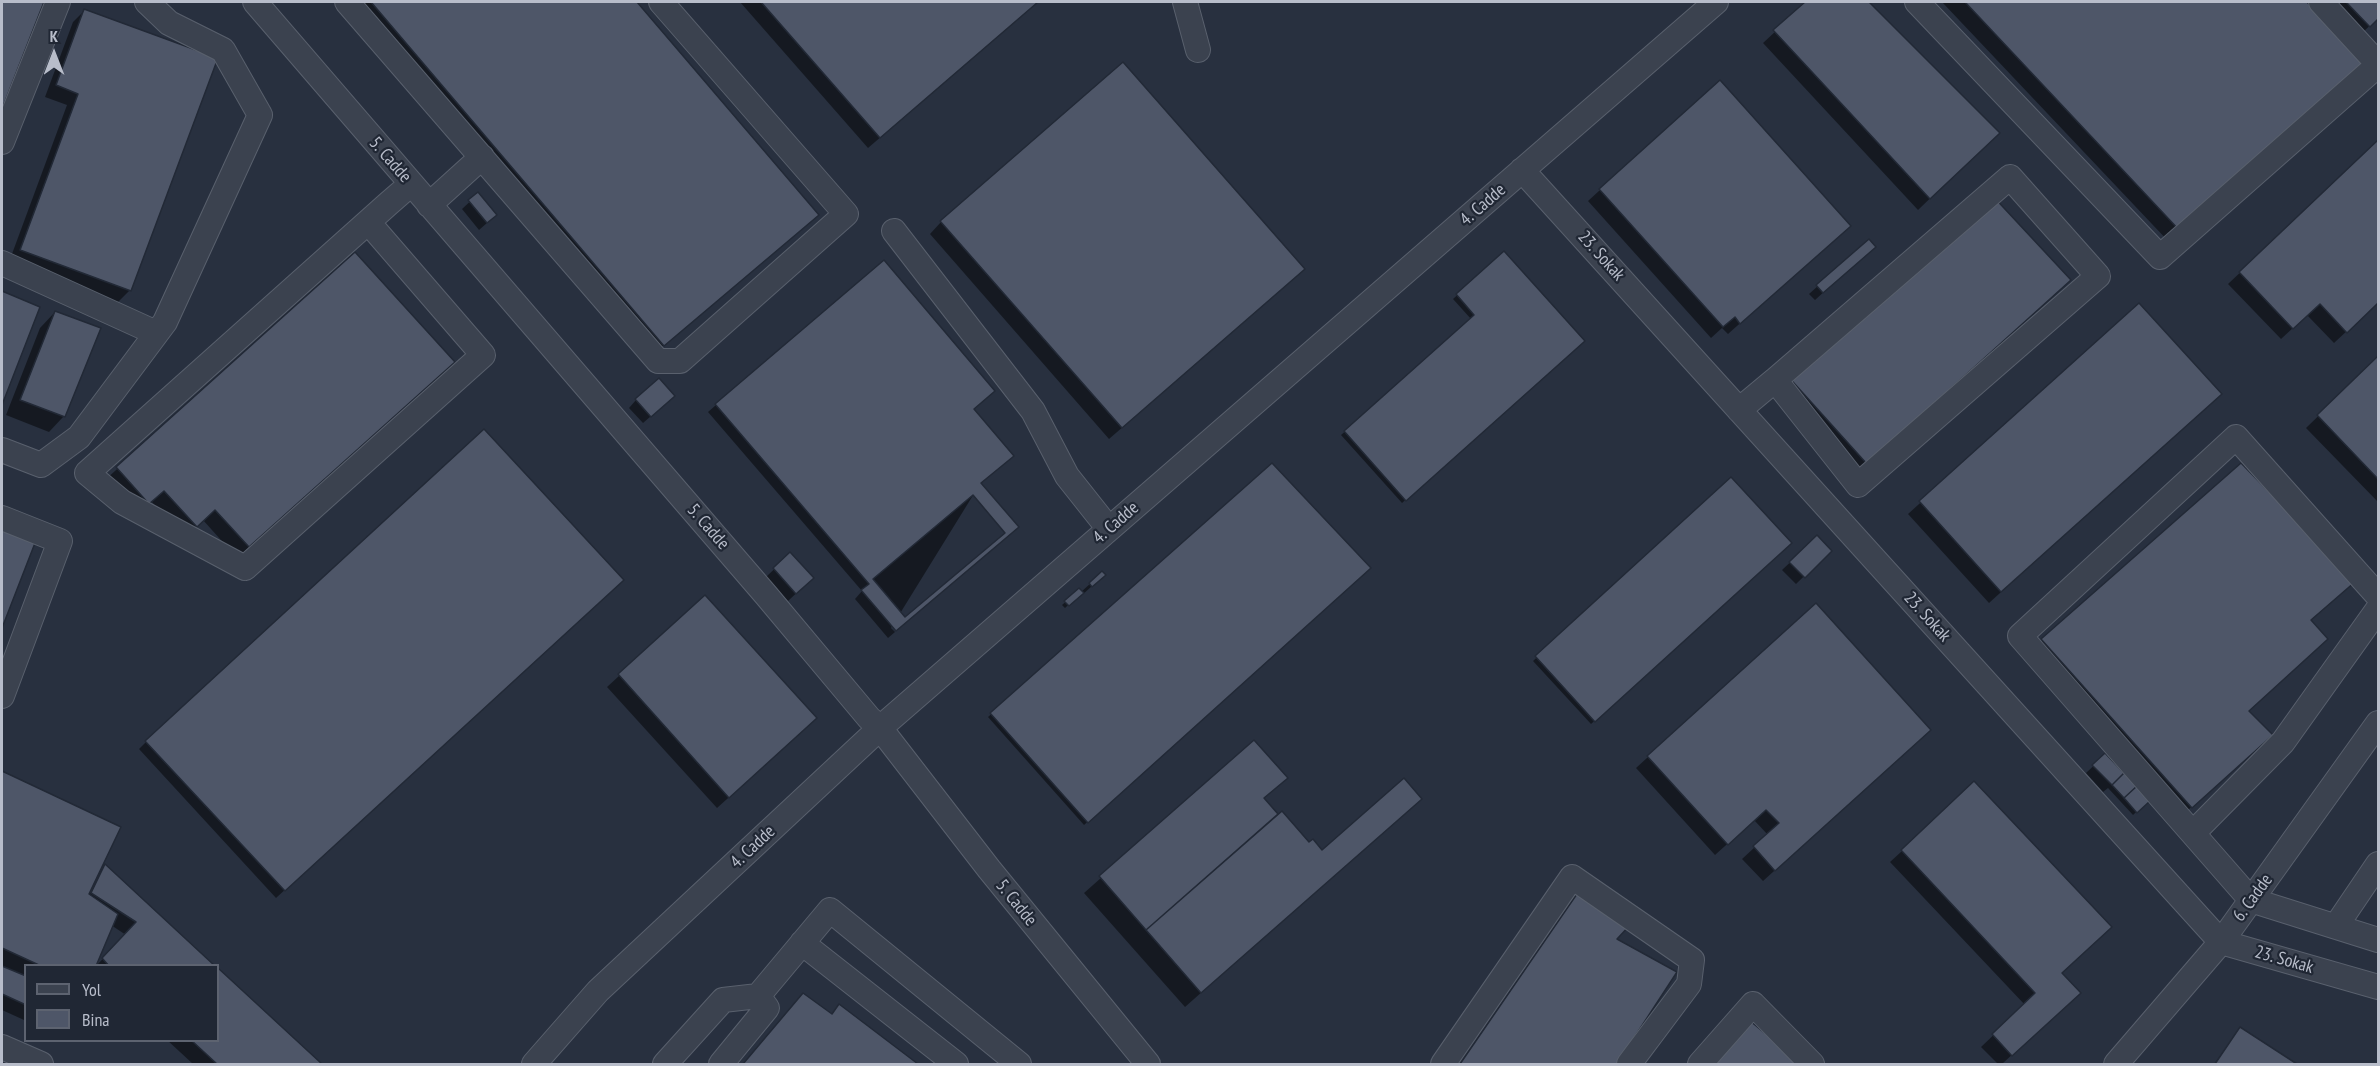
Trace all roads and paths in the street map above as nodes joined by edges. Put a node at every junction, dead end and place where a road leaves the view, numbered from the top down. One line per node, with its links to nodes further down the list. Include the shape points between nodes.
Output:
1 (58, 2): 12 (street)
2 (147, 2): 20 (street, via 169,23 223,50 260,115 165,322)
3 (255, 2): 15 (street, 5. Cadde)
4 (347, 2): 13 (street)
5 (661, 2): 13 (street, via 846,214 680,362 658,361)
6 (1185, 2): 10 (street)
7 (1716, 2): 14 (street, 4. Cadde)
8 (1917, 2): 11 (street, via 2160,257)
9 (2321, 2): 11 (street)
10 (1198, 51)
11 (2379, 64)
12 (2, 142)
13 (482, 158): 16 (street)
14 (1522, 170): 22 (street, 23. Sokak); 25 (street, 4. Cadde)
15 (411, 184): 16 (street, 5. Cadde); 17 (street)
16 (429, 205): 30 (street, 5. Cadde)
17 (368, 222): 17 (street, via 201,371 87,474 122,502 245,568 483,356)
18 (894, 231): 25 (street, via 1033,411 1067,477)
19 (2, 263): 20 (street)
20 (156, 333): 23 (street, via 79,437 41,465)
21 (1775, 380): 21 (street, via 1858,485 2098,276 2010,177); 22 (street)
22 (1739, 410): 36 (street, 23. Sokak)
23 (2, 450)
24 (2, 518): 28 (street, via 60,541)
25 (1109, 529): 30 (street, 4. Cadde)
26 (2379, 596): 31 (street, via 2236,437 2020,636)
27 (2379, 609): 31 (street, via 2283,742)
28 (2, 696)
29 (2379, 723): 33 (street, 6. Cadde)
30 (880, 728): 42 (street, 4. Cadde, via 598,992); 47 (street, 5. Cadde)
31 (2193, 833): 33 (street)
32 (2379, 864): 34 (street)
33 (2251, 900): 34 (street); 36 (street, 6. Cadde)
34 (2336, 926): 35 (street)
35 (2379, 940)
36 (2221, 942): 38 (street, 23. Sokak); 52 (street, 6. Cadde)
37 (802, 943): 39 (street); 45 (street); 46 (street, via 830,910)
38 (2379, 987)
39 (758, 996): 43 (street, via 723,1000); 44 (street, via 767,1008)
40 (2, 1047): 41 (street)
41 (41, 1065)
42 (534, 1065)
43 (665, 1065)
44 (721, 1065)
45 (956, 1065)
46 (1019, 1065)
47 (1148, 1065)
48 (1443, 1065): 49 (street, via 1572,877 1692,960 1689,984)
49 (1629, 1065)
50 (1700, 1065): 51 (street, via 1753,1004)
51 (1812, 1065)
52 (2116, 1065)

